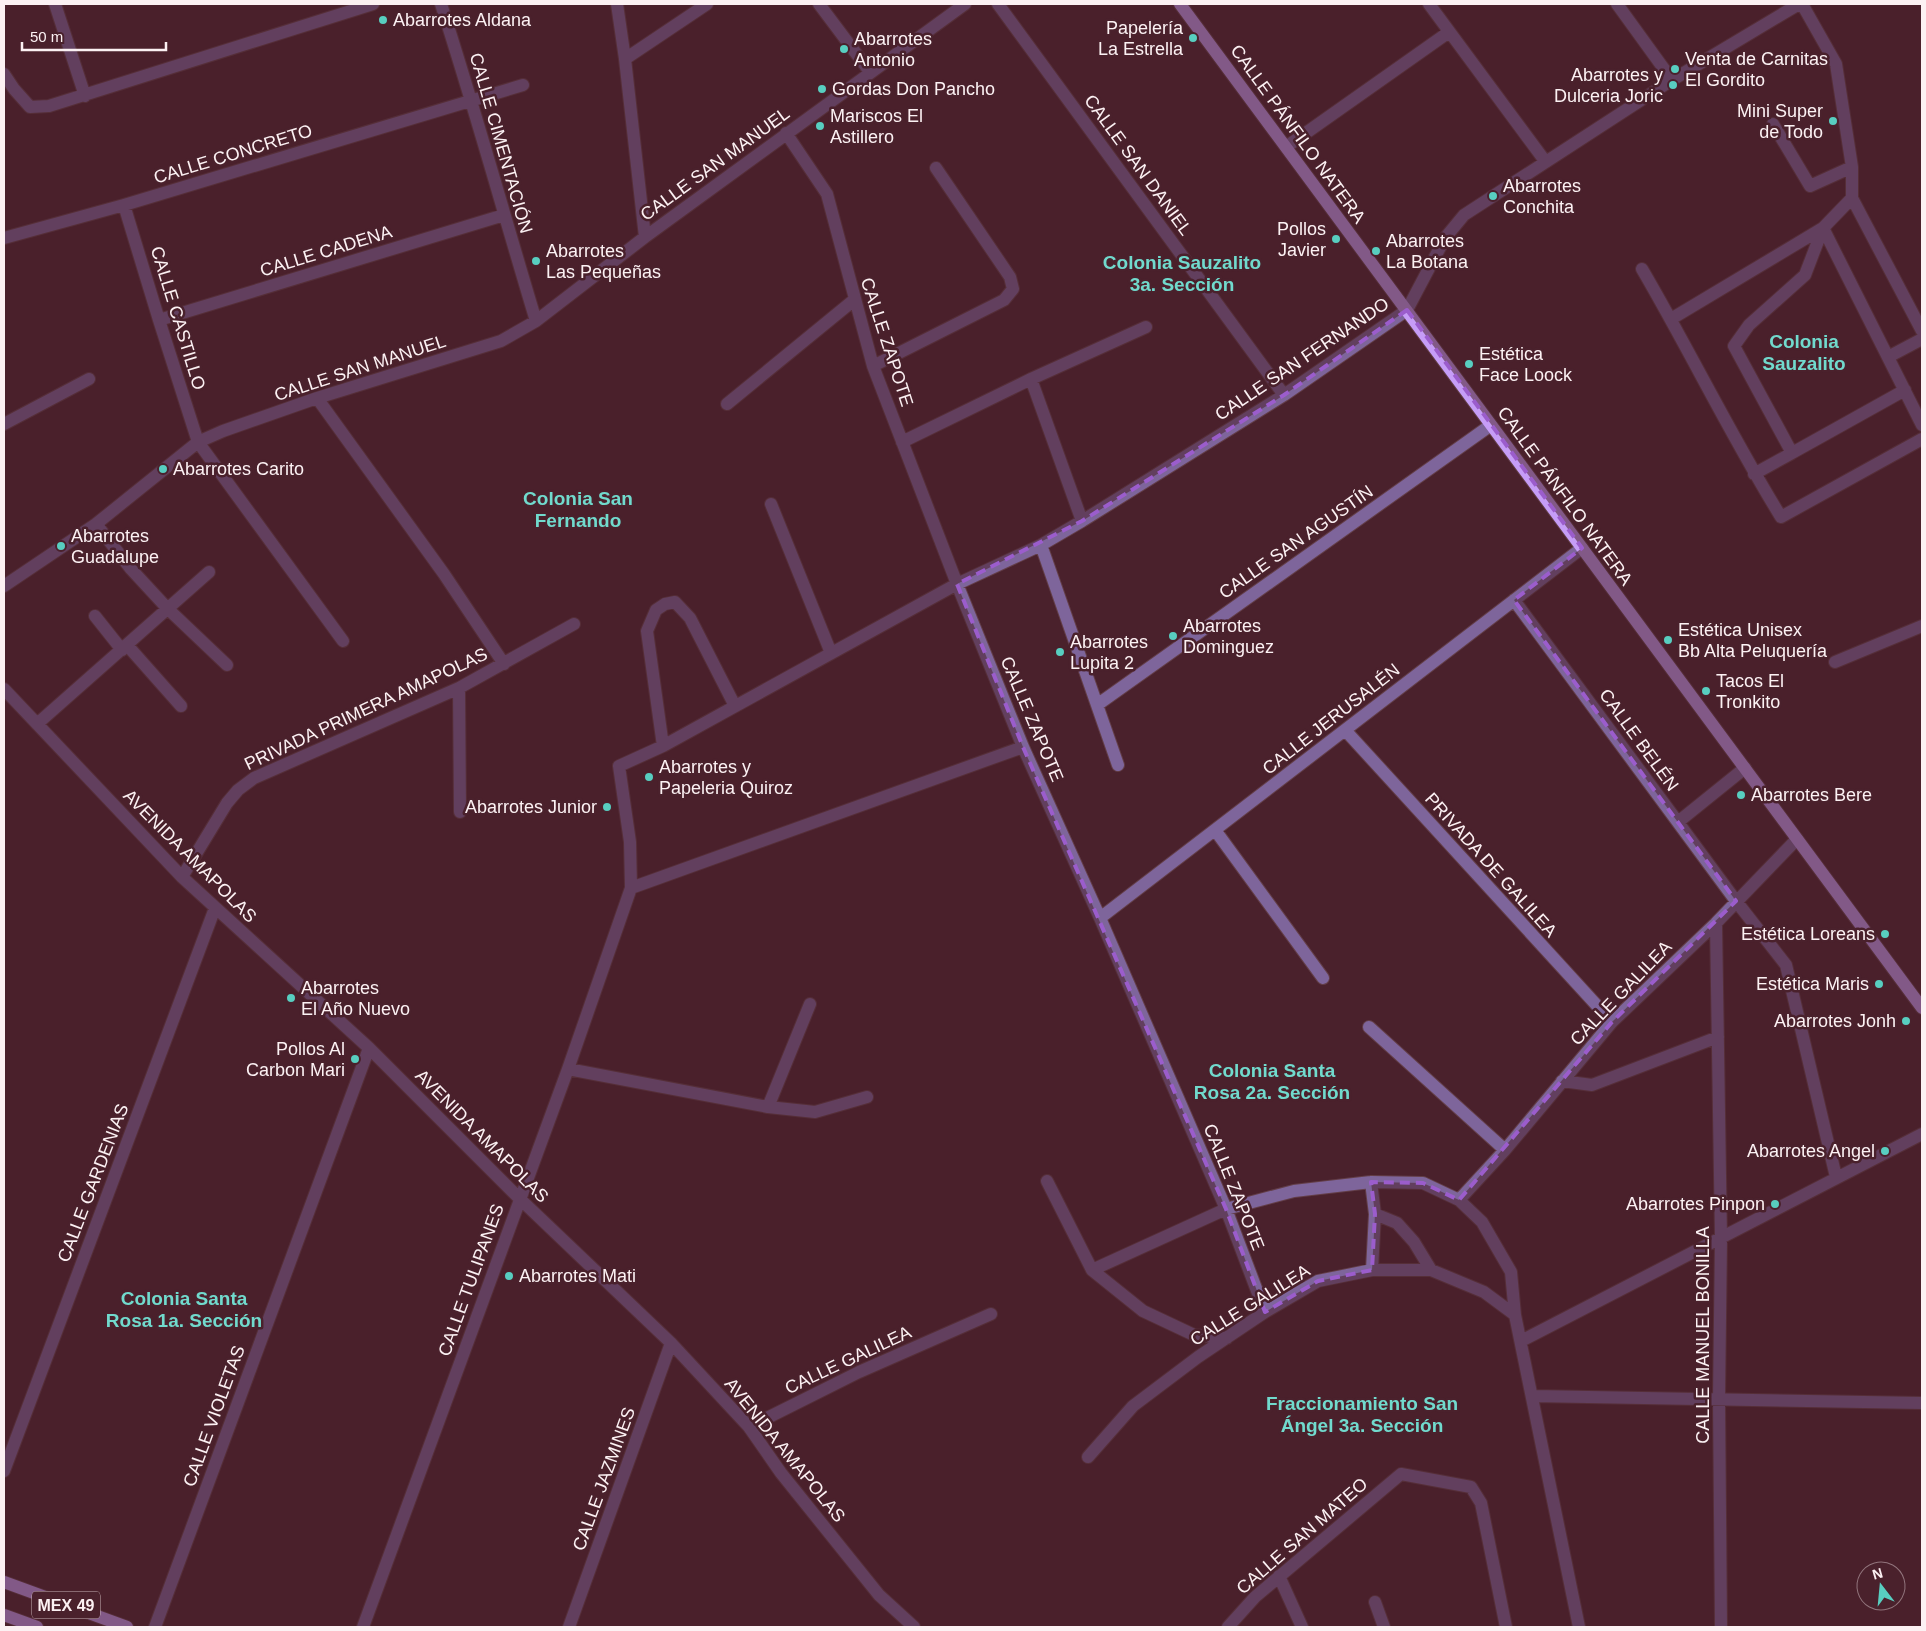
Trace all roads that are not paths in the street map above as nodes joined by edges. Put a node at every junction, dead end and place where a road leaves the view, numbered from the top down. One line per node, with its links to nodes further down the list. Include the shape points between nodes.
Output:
1 (55, 4): 19 (street)
2 (373, 4): 19 (street)
3 (441, 4): 20 (street, CALLE CIMENTACIÓN)
4 (617, 4): 14 (street)
5 (707, 4): 14 (street)
6 (819, 4): 15 (street)
7 (965, 4): 15 (street, CALLE SAN MANUEL)
8 (998, 4): 47 (street, CALLE SAN DANIEL)
9 (1180, 4): 23 (main road, CALLE PÁNFILO NATERA)
10 (1429, 4): 13 (street)
11 (1618, 4): 17 (street)
12 (1801, 4): 17 (street, CALLE SAN FERNANDO); 25 (street, via 1836,64)
13 (1449, 32): 23 (street); 24 (street)
14 (625, 59): 31 (street)
15 (870, 72): 22 (street, CALLE SAN MANUEL)
16 (4, 74): 19 (street, via 30,107 49,106)
17 (1672, 80): 24 (street, CALLE SAN FERNANDO)
18 (523, 85): 20 (street, CALLE CONCRETO)
19 (85, 96)
20 (472, 100): 28 (street, CALLE CONCRETO); 29 (street, CALLE CIMENTACIÓN)
21 (1773, 124): 25 (street, via 1810,186)
22 (786, 133): 31 (street, CALLE SAN MANUEL); 34 (street, CALLE ZAPOTE, via 827,194)
23 (1286, 147): 35 (main road, CALLE PÁNFILO NATERA)
24 (1545, 161): 35 (street, CALLE SAN FERNANDO, via 1464,215 1445,238)
25 (1852, 167): 27 (street)
26 (936, 168): 43 (street, via 1010,277 1013,289 1004,300)
27 (1852, 198): 30 (street); 40 (street)
28 (124, 205): 32 (street, CALLE CONCRETO); 37 (street, CALLE CASTILLO)
29 (504, 215): 37 (street, CALLE CADENA); 38 (street, CALLE CIMENTACIÓN)
30 (1823, 228): 36 (street); 42 (street); 56 (street, via 1805,275 1749,325 1734,346)
31 (645, 237): 38 (street, CALLE SAN MANUEL)
32 (4, 238)
33 (1642, 268): 36 (street)
34 (854, 300): 43 (street, CALLE ZAPOTE); 49 (street)
35 (1407, 310): 47 (street, CALLE SAN FERNANDO); 51 (main road, CALLE PÁNFILO NATERA)
36 (1671, 319): 57 (street)
37 (159, 320): 54 (street, CALLE CASTILLO)
38 (536, 321): 48 (street, CALLE SAN MANUEL, via 501,341)
39 (1146, 327): 45 (street)
40 (1922, 331)
41 (1922, 339): 42 (street)
42 (1888, 357): 46 (street)
43 (873, 366): 55 (street, CALLE ZAPOTE)
44 (89, 379): 50 (street)
45 (1031, 379): 55 (street); 59 (street)
46 (1905, 390): 52 (street); 56 (street)
47 (1284, 395): 59 (street, CALLE SAN FERNANDO)
48 (317, 398): 54 (street, CALLE SAN MANUEL, via 223,430); 75 (street, via 444,574)
49 (727, 404)
50 (4, 424)
51 (1491, 425): 62 (main road, CALLE PÁNFILO NATERA); 79 (street, CALLE SAN AGUSTÍN)
52 (1922, 425)
53 (1922, 439): 57 (street, via 1781,517)
54 (198, 442): 60 (street, CALLE SAN MANUEL); 71 (street, CALLE CASTILLO)
55 (902, 442): 64 (street, CALLE ZAPOTE)
56 (1792, 453): 57 (street)
57 (1754, 474)
58 (771, 504): 73 (street)
59 (1082, 521): 61 (street, CALLE SAN FERNANDO)
60 (96, 524): 65 (street, CALLE SAN MANUEL); 67 (street, via 131,569)
61 (1041, 545): 64 (street, CALLE SAN FERNANDO); 79 (street)
62 (1582, 548): 66 (street, CALLE JERUSALÉN); 87 (main road, CALLE PÁNFILO NATERA)
63 (209, 572): 67 (street)
64 (958, 584): 73 (street, CALLE SAN FERNANDO); 85 (street, CALLE ZAPOTE)
65 (4, 586)
66 (1514, 600): 83 (street, CALLE JERUSALÉN); 89 (street, CALLE BELÉN)
67 (168, 608): 72 (street); 76 (street)
68 (94, 616): 72 (street)
69 (574, 624): 75 (street, PRIVADA PRIMERA AMAPOLAS)
70 (1922, 626): 74 (street)
71 (343, 641)
72 (124, 647): 80 (street); 82 (street)
73 (832, 653): 81 (street, CALLE SAN FERNANDO)
74 (1835, 662)
75 (504, 664): 77 (street, PRIVADA PRIMERA AMAPOLAS)
76 (227, 665)
77 (459, 688): 88 (street); 92 (street, PRIVADA PRIMERA AMAPOLAS, via 254,778 227,803)
78 (4, 689): 82 (street, AVENIDA AMAPOLAS)
79 (1097, 704): 86 (street)
80 (181, 706)
81 (735, 706): 84 (street, CALLE SAN FERNANDO); 84 (street, via 690,618 675,602 665,604 656,610 647,631)
82 (37, 724): 92 (street, AVENIDA AMAPOLAS)
83 (1345, 730): 90 (street, CALLE JERUSALÉN); 101 (street, PRIVADA DE GALILEA)
84 (663, 746): 93 (street, CALLE SAN FERNANDO, via 619,766 630,842)
85 (1023, 747): 93 (street); 96 (street, CALLE ZAPOTE)
86 (1118, 765)
87 (1745, 768): 89 (street); 91 (main road, CALLE PÁNFILO NATERA)
88 (460, 812)
89 (1678, 822): 94 (street, CALLE BELÉN)
90 (1215, 830): 96 (street, CALLE JERUSALÉN); 98 (street)
91 (1797, 839): 94 (street, CALLE GALILEA); 100 (main road, CALLE PÁNFILO NATERA)
92 (182, 877): 95 (street, AVENIDA AMAPOLAS)
93 (631, 888): 105 (street, CALLE TULIPANES)
94 (1736, 901): 97 (street, CALLE GALILEA); 111 (street, CALLE BELÉN, via 1786,965)
95 (215, 908): 104 (street, AVENIDA AMAPOLAS); 133 (street, CALLE GARDENIAS)
96 (1100, 918): 116 (street, CALLE ZAPOTE)
97 (1716, 923): 101 (street, CALLE GALILEA); 103 (street, CALLE MANUEL BONILLA)
98 (1323, 978)
99 (810, 1004): 108 (street)
100 (1922, 1008)
101 (1612, 1022): 106 (street, CALLE GALILEA)
102 (1369, 1028): 110 (street)
103 (1718, 1037): 106 (street, via 1592,1085); 118 (street, CALLE MANUEL BONILLA)
104 (369, 1048): 114 (street, AVENIDA AMAPOLAS); 140 (street, CALLE VIOLETAS)
105 (568, 1069): 108 (street); 114 (street, CALLE TULIPANES)
106 (1562, 1081): 110 (street, CALLE GALILEA)
107 (867, 1097): 108 (street, via 815,1112)
108 (768, 1107)
109 (1922, 1134): 111 (street)
110 (1505, 1150): 115 (street, CALLE GALILEA)
111 (1836, 1177): 118 (street)
112 (1047, 1181): 119 (street)
113 (1371, 1182): 115 (street, via 1423,1183); 116 (street, via 1294,1191); 117 (street)
114 (519, 1198): 127 (street, AVENIDA AMAPOLAS); 141 (street, CALLE TULIPANES)
115 (1459, 1200): 124 (street, via 1482,1222 1512,1272)
116 (1226, 1209): 119 (street); 122 (street, CALLE ZAPOTE)
117 (1375, 1214): 120 (street); 121 (street, via 1397,1223 1414,1242)
118 (1721, 1238): 126 (street); 129 (street, CALLE MANUEL BONILLA)
119 (1092, 1270): 125 (street, via 1143,1311 1194,1334)
120 (1372, 1270): 121 (street, CALLE GALILEA); 122 (street, CALLE GALILEA, via 1318,1281)
121 (1431, 1270): 124 (street, CALLE GALILEA, via 1484,1292)
122 (1265, 1312): 125 (street, CALLE GALILEA)
123 (991, 1314): 131 (street, CALLE GALILEA, via 859,1372)
124 (1516, 1315): 126 (street)
125 (1227, 1338): 132 (street, CALLE GALILEA, via 1133,1406)
126 (1521, 1341): 128 (street)
127 (672, 1343): 131 (street, AVENIDA AMAPOLAS); 142 (street, CALLE JAZMINES)
128 (1533, 1396): 129 (street); 148 (street)
129 (1719, 1399): 130 (street); 149 (street, CALLE MANUEL BONILLA)
130 (1922, 1403)
131 (749, 1427): 143 (street, AVENIDA AMAPOLAS, via 781,1473 879,1595)
132 (1088, 1457)
133 (4, 1471)
134 (1279, 1576): 144 (street, CALLE SAN MATEO); 145 (street); 147 (street, CALLE SAN MATEO, via 1401,1474 1471,1487 1481,1503)
135 (4, 1582): 139 (main road, MEX 49)
136 (1375, 1602): 146 (street)
137 (4, 1615): 138 (main road, MEX 49)
138 (37, 1627)
139 (127, 1627)
140 (155, 1627)
141 (362, 1627)
142 (569, 1627)
143 (914, 1627)
144 (1228, 1627)
145 (1302, 1627)
146 (1384, 1627)
147 (1506, 1627)
148 (1579, 1627)
149 (1720, 1627)

